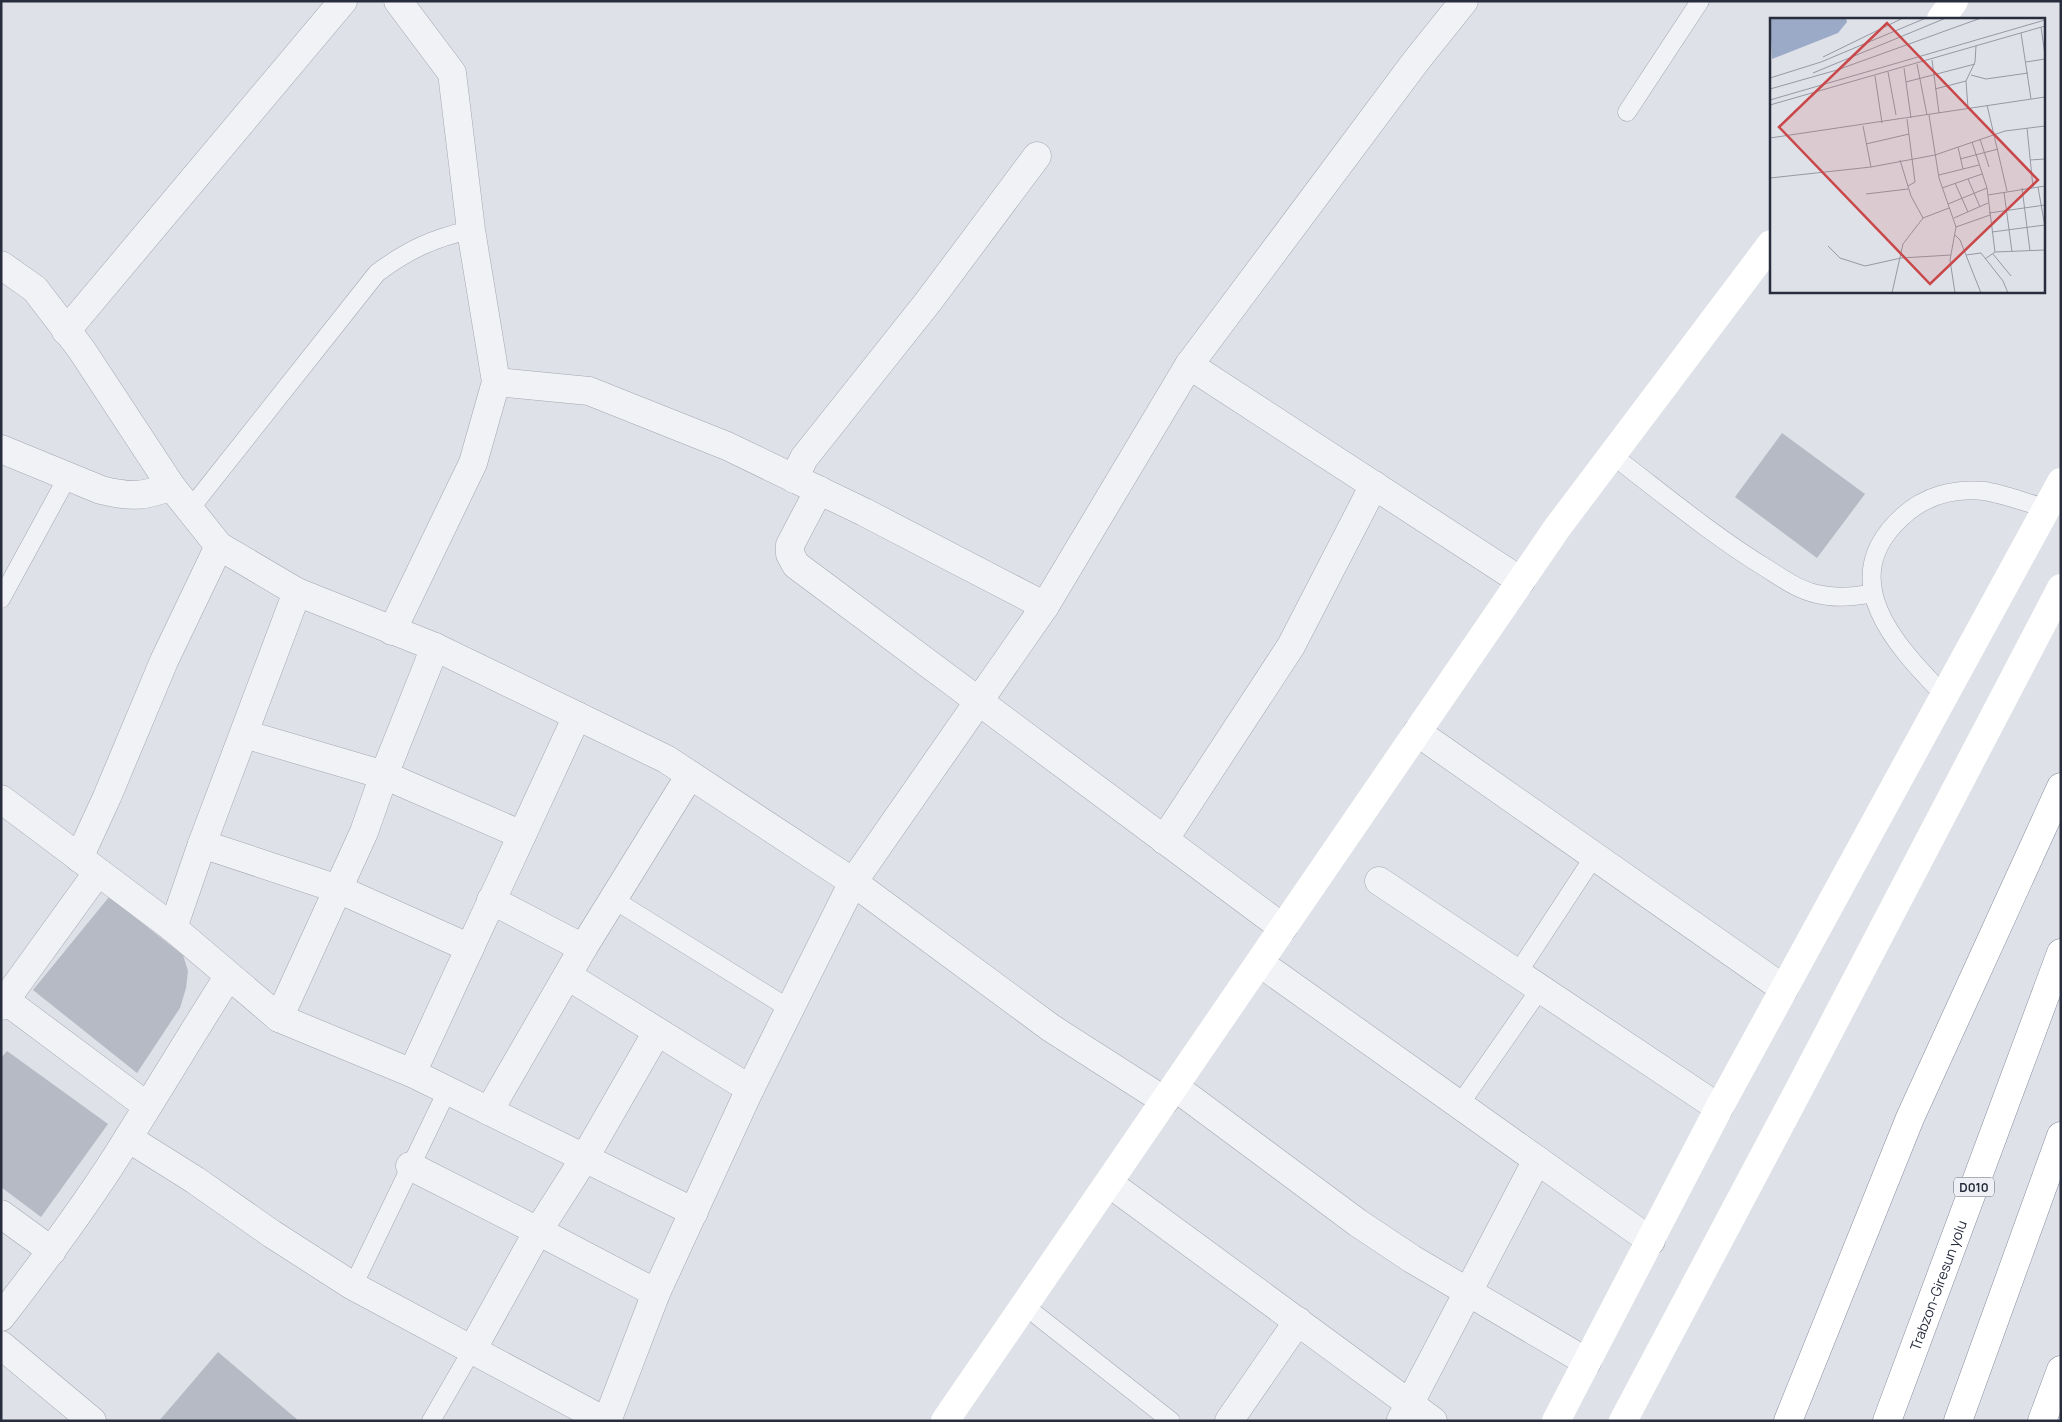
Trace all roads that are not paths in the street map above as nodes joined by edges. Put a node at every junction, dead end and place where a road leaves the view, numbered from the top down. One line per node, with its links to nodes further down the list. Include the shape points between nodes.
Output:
1 (343, 1): 10 (street)
2 (398, 1): 7 (street, via 452,74)
3 (1464, 1): 11 (street)
4 (1700, 1): 5 (lane)
5 (1627, 112)
6 (1037, 156): 16 (street, via 928,302 804,458)
7 (471, 230): 12 (street); 22 (lane, via 419,246 377,273)
8 (1770, 245): 14 (main road)
9 (1, 265): 10 (street, via 35,289)
10 (66, 331): 19 (street)
11 (1189, 365): 18 (street); 29 (street)
12 (496, 382): 16 (street, via 589,391 727,446); 30 (street, via 473,463)
13 (1, 449): 15 (street)
14 (1612, 455): 24 (main road); 27 (lane, via 1742,553 1799,588 1835,597)
15 (68, 476): 19 (street, via 101,490 126,495 152,494); 28 (lane)
16 (794, 479): 20 (street)
17 (2061, 482): 21 (main road)
18 (1374, 485): 24 (street); 42 (street, via 1291,646)
19 (171, 486): 22 (street)
20 (819, 490): 29 (street); 33 (street, via 790,545 796,566)
21 (2046, 508): 27 (lane, via 1984,491 1962,491 1924,501 1898,520 1879,546 1874,560); 32 (main road)
22 (190, 509): 23 (street)
23 (219, 546): 26 (street); 45 (street, via 164,661 107,797)
24 (1521, 581): 35 (main road)
25 (2061, 588): 104 (main road)
26 (297, 592): 30 (street); 36 (street)
27 (1873, 593): 32 (lane, via 1898,644)
28 (1, 599)
29 (1045, 606): 33 (street)
30 (392, 631): 31 (street)
31 (434, 647): 34 (street); 37 (street)
32 (1944, 694): 61 (main road)
33 (980, 700): 42 (street); 47 (street)
34 (577, 716): 38 (street, via 666,759); 41 (street)
35 (1417, 732): 44 (street); 52 (main road)
36 (244, 734): 37 (street); 43 (street)
37 (384, 775): 41 (street); 48 (street, via 364,832)
38 (690, 775): 47 (street); 50 (street)
39 (2061, 787): 105 (main road, via 1910,1118)
40 (1, 799): 45 (street)
41 (522, 835): 49 (street)
42 (1164, 840): 52 (street)
43 (202, 844): 48 (street); 51 (street)
44 (1595, 856): 57 (lane); 61 (street)
45 (88, 865): 51 (street); 62 (street)
46 (1378, 881): 57 (street)
47 (853, 882): 63 (street); 69 (street, via 1052,1028)
48 (338, 889): 53 (street); 64 (street)
49 (491, 900): 53 (street); 54 (street)
50 (613, 900): 54 (street); 63 (lane)
51 (173, 928): 59 (street)
52 (1283, 928): 56 (main road)
53 (470, 948): 66 (street)
54 (583, 948): 58 (street)
55 (2061, 953): 106 (main road, Trabzon-Giresun yolu / D010)
56 (1260, 962): 69 (main road); 70 (street)
57 (1518, 974): 60 (street)
58 (568, 976): 65 (street); 73 (street)
59 (228, 977): 64 (street); 71 (street)
60 (1540, 989): 70 (lane); 72 (street)
61 (1784, 989): 72 (main road)
62 (3, 1001): 71 (street)
63 (790, 1009): 67 (street)
64 (278, 1018): 66 (street)
65 (658, 1032): 67 (street); 76 (street)
66 (412, 1073): 68 (street)
67 (750, 1089): 80 (street)
68 (447, 1091): 73 (street); 78 (lane)
69 (1170, 1094): 79 (main road); 86 (street, via 1358,1223)
70 (1460, 1104): 77 (street)
71 (147, 1106): 75 (street)
72 (1719, 1108): 83 (main road)
73 (489, 1111): 76 (street)
74 (2061, 1136): 107 (main road)
75 (128, 1138): 84 (street); 85 (street)
76 (584, 1159): 80 (street); 82 (street)
77 (1538, 1160): 83 (street); 86 (street)
78 (410, 1166): 82 (street); 85 (lane)
79 (1109, 1182): 88 (main road); 90 (street)
80 (694, 1212): 87 (street)
81 (1, 1214): 84 (street)
82 (538, 1231): 87 (street); 92 (street)
83 (1651, 1241): 93 (main road)
84 (52, 1251): 89 (street)
85 (353, 1286): 92 (street)
86 (1468, 1291): 93 (street); 95 (street)
87 (656, 1293): 99 (street)
88 (1024, 1306): 96 (main road); 100 (lane)
89 (1, 1317)
90 (1298, 1321): 95 (street); 101 (street)
91 (1, 1345): 97 (street)
92 (472, 1350): 98 (lane); 99 (street)
93 (1587, 1362): 103 (main road)
94 (2061, 1370): 108 (main road)
95 (1405, 1412): 102 (street)
96 (948, 1420)
97 (92, 1421)
98 (431, 1421)
99 (606, 1421)
100 (1171, 1421)
101 (1229, 1421)
102 (1433, 1421)
103 (1556, 1421)
104 (1623, 1421)
105 (1788, 1421)
106 (1887, 1421)
107 (1958, 1421)
108 (2042, 1421)

